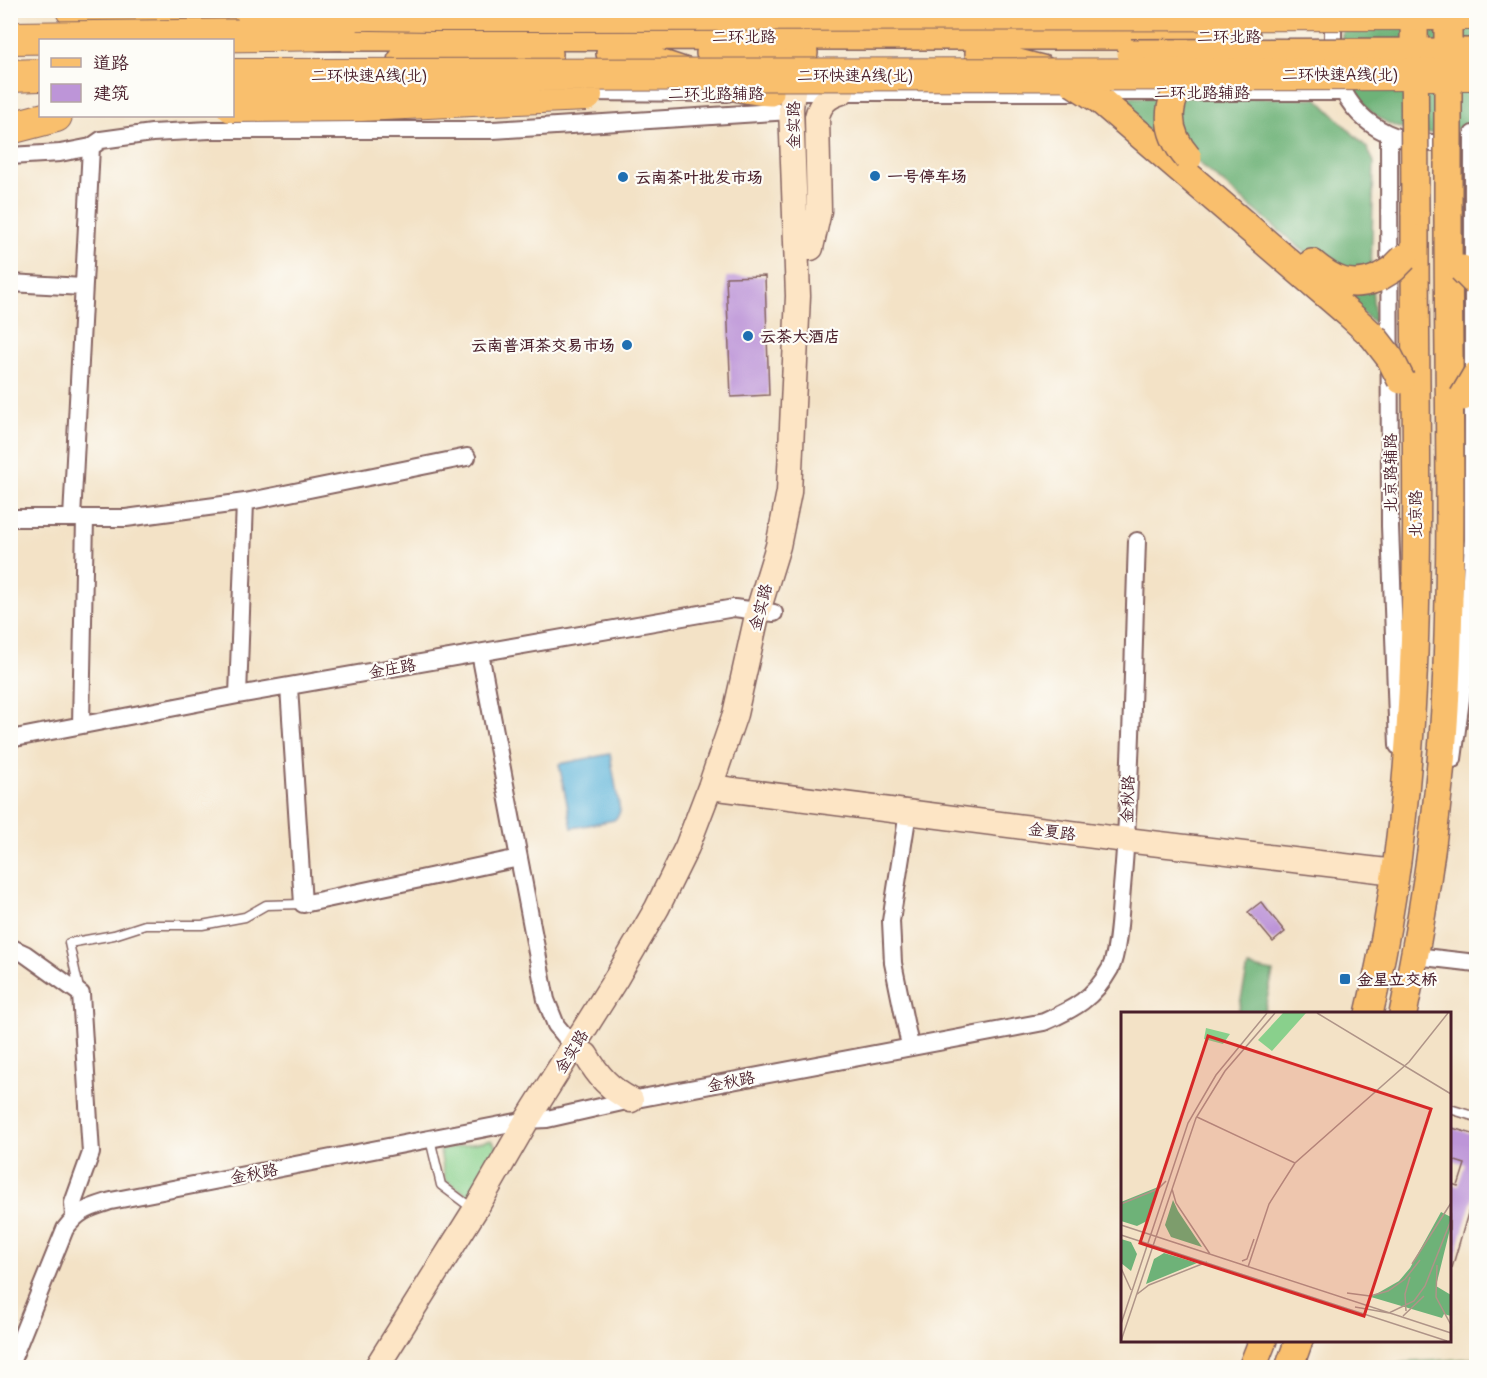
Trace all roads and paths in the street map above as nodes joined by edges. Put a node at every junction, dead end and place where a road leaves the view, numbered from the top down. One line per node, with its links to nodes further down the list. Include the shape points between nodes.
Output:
1 (72, 10): 14 (highway)
2 (203, 10): 11 (highway, bridge)
3 (711, 10): 10 (main road)
4 (1062, 10): 15 (main road)
5 (1189, 10): 16 (main road, via 1201,22)
6 (1338, 10): 28 (street, via 1332,46 1336,76)
7 (1414, 10): 40 (main road, 北京路, bridge)
8 (1448, 10): 39 (main road, 北京路, bridge)
9 (1476, 14): 11 (highway, bridge)
10 (669, 24): 11 (highway, via 752,30); 14 (highway)
11 (802, 28): 13 (highway, bridge); 14 (main road, 二环北路); 15 (main road, 二环北路); 29 (street, 金实路)
12 (1476, 35): 16 (main road, 二环北路, bridge)
13 (10, 37): 14 (main road, 二环北路)
14 (610, 38): 18 (main road, 二环北路, via 450,58); 29 (main road, via 642,57 736,89)
15 (979, 44): 16 (main road, 二环北路, bridge); 47 (main road, bridge, via 1072,83 1101,101 1373,336 1390,358 1409,401)
16 (1246, 44): 17 (main road, 二环北路, bridge); 40 (main road, bridge, via 1202,65 1175,94 1170,112 1172,131 1188,158 1329,278 1346,283 1378,278 1393,269 1412,245)
17 (1476, 52)
18 (234, 74)
19 (234, 74): 29 (street, 二环北路辅路, via 329,76 565,92)
20 (234, 74): 24 (highway, 二环快速A线(北), bridge)
21 (1476, 74): 24 (highway, 二环快速A线(北), bridge)
22 (10, 75): 23 (highway)
23 (39, 75)
24 (907, 75): 31 (highway, bridge, via 489,100)
25 (39, 88): 26 (main road)
26 (10, 89)
27 (842, 92): 28 (street, 二环北路辅路); 29 (street, 二环北路辅路); 41 (street, via 826,99 817,117 819,211)
28 (1344, 92): 36 (street, via 1359,114)
29 (789, 97): 37 (street, via 493,130 210,130 101,140); 41 (street, 金实路, via 805,107); 54 (street, 金实路, via 798,296 793,424 789,492)
30 (39, 103): 32 (highway)
31 (234, 106)
32 (10, 114)
33 (52, 117): 34 (highway)
34 (10, 128)
35 (1475, 133): 36 (street, via 1455,141 1426,144); 52 (street)
36 (1389, 135): 62 (street, 北京路辅路, via 1391,552)
37 (91, 147): 38 (street); 44 (street)
38 (10, 156)
39 (1448, 221): 42 (main road, via 1452,252); 48 (main road, 北京路)
40 (1415, 222): 47 (main road, 北京路)
41 (811, 248): 54 (street, 金实路, via 810,426 803,497)
42 (1469, 276)
43 (10, 283): 44 (street)
44 (83, 287): 51 (street)
45 (1470, 386): 48 (main road, via 1451,433)
46 (467, 457): 49 (street)
47 (1415, 478): 62 (main road, 北京路, via 1414,653)
48 (1448, 478): 63 (main road, 北京路, via 1447,654)
49 (245, 502): 51 (street, via 126,518); 57 (street)
50 (10, 518): 51 (street)
51 (78, 518): 58 (street)
52 (1475, 522): 63 (street, via 1461,706 1448,784)
53 (1137, 541): 64 (street, 金秋路)
54 (766, 612): 55 (street, 金庄路, via 734,608); 60 (street, 金实路, via 735,714)
55 (480, 652): 56 (street, 金庄路); 65 (street)
56 (289, 687): 57 (street, 金庄路); 67 (street)
57 (238, 696): 58 (street, 金庄路)
58 (81, 725): 59 (street, 金庄路)
59 (10, 739)
60 (718, 788): 61 (street, 金夏路); 75 (street, 金实路)
61 (908, 812): 64 (street, 金夏路); 74 (street, via 891,921 893,963)
62 (1402, 812): 66 (main road, 北京路)
63 (1436, 815): 69 (main road, 北京路)
64 (1126, 840): 66 (street, 金夏路); 74 (street, 金秋路, via 1117,939 1111,966 1096,991 1071,1010 1044,1022)
65 (519, 858): 67 (street); 75 (street, via 546,1000 556,1025)
66 (1395, 872): 72 (main road, 北京路)
67 (303, 904): 71 (lane, via 266,905 245,917 202,925 146,926 69,943)
68 (10, 947): 71 (street)
69 (1415, 956): 70 (street); 73 (main road, 北京路)
70 (1476, 963)
71 (81, 994): 82 (street, via 91,1153 74,1203)
72 (1368, 1012)
73 (1403, 1012)
74 (910, 1046): 76 (street, 金秋路)
75 (580, 1051): 76 (street, via 604,1082); 79 (street, 金实路)
76 (631, 1101): 79 (street, 金秋路)
77 (1451, 1110): 78 (lane)
78 (1476, 1117)
79 (537, 1119): 80 (street, 金秋路); 81 (street, 金实路); 85 (street, 金实路, via 486,1222)
80 (430, 1139): 81 (lane, via 441,1185); 82 (street, 金秋路, via 111,1201)
81 (475, 1210): 84 (street, 金实路)
82 (74, 1217): 83 (street, via 58,1244)
83 (10, 1365)
84 (376, 1368)
85 (394, 1368)

